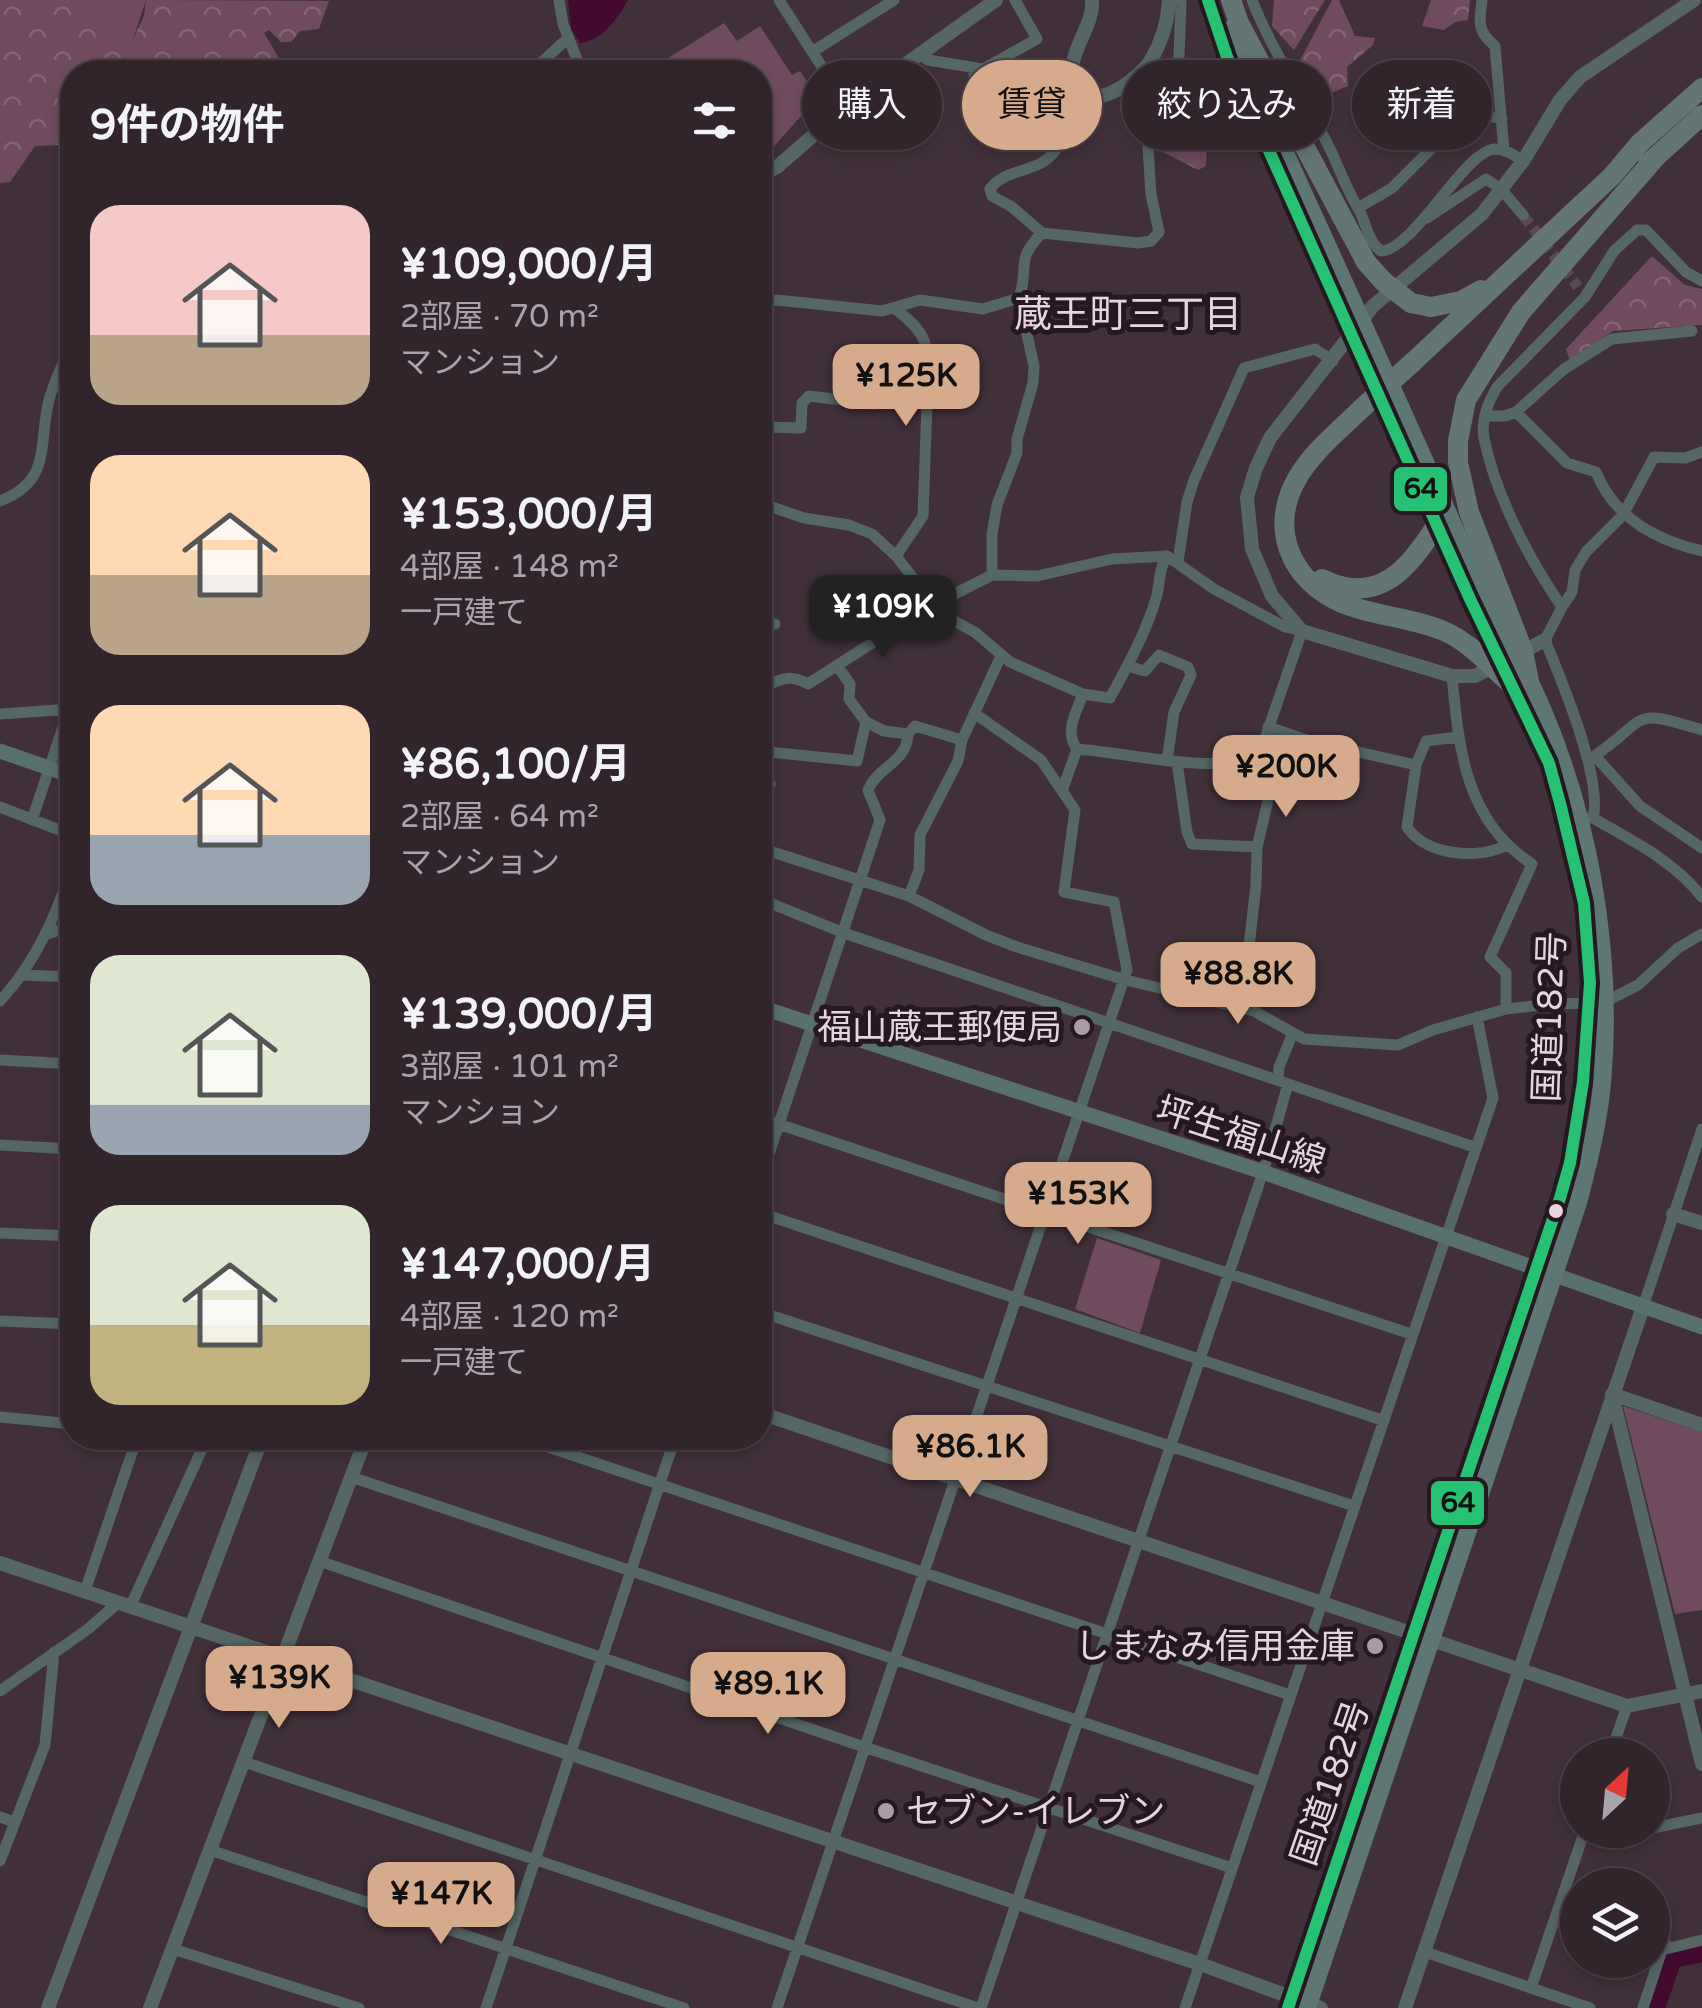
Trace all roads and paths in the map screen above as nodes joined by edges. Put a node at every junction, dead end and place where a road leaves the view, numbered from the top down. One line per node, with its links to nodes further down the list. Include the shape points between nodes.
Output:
1 (559, 0): 14 (street)
2 (894, 0): 15 (street)
3 (996, 0): 16 (street)
4 (1015, 0): 21 (street, via 1037,38)
5 (1092, 0): 6 (street, via 1092,18 1072,68 1077,88 1096,96 1120,88 1148,64)
6 (1172, 0): 36 (street, via 1181,2 1179,56 1153,108 1148,148 1159,232 1138,243)
7 (1208, 0): 41 (highway, via 1227,57)
8 (1222, 0): 41 (highway)
9 (1231, 0): 28 (highway, bridge, via 1366,262 1411,304 1431,307 1478,293)
10 (1252, 0): 33 (street)
11 (1482, 0): 25 (street, via 1478,24 1495,46)
12 (1694, 0): 30 (street, via 1580,77)
13 (784, 2): 15 (street)
14 (568, 38): 17 (street); 18 (street)
15 (812, 52): 19 (street)
16 (920, 54): 20 (street); 22 (street)
17 (544, 60)
18 (577, 60)
19 (817, 60)
20 (912, 60)
21 (999, 60)
22 (962, 67)
23 (1702, 88): 28 (highway)
24 (1702, 115): 28 (highway)
25 (1502, 119): 29 (street); 33 (street, via 1463,118 1392,188)
26 (802, 145): 31 (street)
27 (1055, 150): 36 (street, via 1048,160 990,189)
28 (1648, 150): 47 (highway, bridge, via 1612,176); 64 (highway, via 1521,312 1466,400 1458,463)
29 (1504, 151): 30 (street); 35 (street, via 1487,150)
30 (1523, 161): 32 (street)
31 (772, 170)
32 (1502, 189): 34 (street); 35 (street, via 1486,179); 41 (street)
33 (1358, 208): 35 (street, via 1381,251 1395,247)
34 (1523, 215)
35 (1423, 218)
36 (1042, 234): 38 (street, via 1023,256)
37 (1702, 282): 48 (street, via 1646,230 1637,230 1496,386)
38 (1019, 298): 40 (street, via 983,309 920,300); 58 (street, via 1033,383 997,505)
39 (772, 301): 40 (street)
40 (894, 308): 45 (street, via 918,328 927,349)
41 (1358, 328): 43 (street); 54 (highway); 64 (highway)
42 (1692, 330): 46 (street, via 1612,339 1564,368)
43 (1333, 361): 57 (street, via 1315,349 1244,368 1194,480); 61 (street, via 1270,438 1247,497 1259,569)
44 (60, 369): 51 (street, via 29,486)
45 (913, 384): 49 (street, via 874,404 809,396 802,403 801,428); 56 (street, via 927,404 923,516)
46 (1516, 412): 48 (street); 53 (street, via 1567,463 1596,472)
47 (1364, 413): 54 (highway, via 1308,481 1294,514 1300,555 1342,588 1375,586 1414,559); 64 (highway, via 1298,476 1284,513 1290,558 1330,596 1424,623 1474,650)
48 (1486, 416): 60 (street, via 1484,436 1516,529)
49 (772, 427)
50 (1702, 452): 53 (street, via 1654,457)
51 (0, 501)
52 (772, 507): 56 (street, via 859,528)
53 (1623, 515): 55 (street, via 1676,545); 60 (street, via 1586,552)
54 (1437, 524): 64 (highway)
55 (1702, 551)
56 (896, 556): 59 (street)
57 (1172, 559): 58 (street, via 1112,558 1037,576); 61 (street, via 1214,589); 65 (street, via 1161,566)
58 (992, 575): 59 (street)
59 (932, 605): 63 (street); 66 (street)
60 (1562, 607): 62 (street)
61 (1302, 632): 67 (street); 75 (street)
62 (1545, 640): 64 (street); 84 (street)
63 (1001, 656): 70 (street); 73 (street)
64 (1508, 659): 67 (street, via 1475,676); 69 (highway); 69 (highway)
65 (1127, 666): 70 (street, via 1110,698); 86 (street, via 1146,671 1164,655 1188,667 1191,675 1174,712)
66 (838, 667): 68 (street, via 808,684 794,676); 74 (street)
67 (1452, 676): 79 (street)
68 (772, 682)
69 (1520, 683): 92 (highway, 国道182号); 112 (highway, 国道182号, via 1578,871)
70 (1083, 694): 81 (street, via 1070,731)
71 (60, 709): 72 (street)
72 (0, 714)
73 (974, 714): 80 (street); 90 (street, via 1041,760)
74 (866, 722): 77 (street); 83 (street, via 856,762)
75 (1268, 727): 85 (street); 87 (street)
76 (1702, 730): 84 (street, via 1642,718)
77 (908, 734): 80 (street, via 915,726); 99 (street, via 904,755 868,790 880,820)
78 (60, 738): 88 (street)
79 (1458, 738): 87 (street, via 1426,740); 95 (street, via 1473,796)
80 (962, 740): 100 (street, via 958,762 920,835 919,870)
81 (1077, 749): 86 (street); 90 (street)
82 (0, 751): 88 (main road)
83 (772, 753)
84 (1592, 758): 92 (street, via 1595,807); 97 (street, via 1640,806)
85 (1258, 759): 86 (street); 96 (street, via 1270,792)
86 (1172, 761): 96 (street, via 1192,844)
87 (1416, 765): 95 (street, via 1406,820 1418,840 1464,854)
88 (49, 768): 89 (main road); 93 (street)
89 (60, 772)
90 (1062, 791): 110 (street, via 1075,810 1064,892 1114,902 1127,970)
91 (0, 807): 93 (street)
92 (1585, 818): 101 (street, via 1660,857); 112 (highway, 国道182号, via 1596,902)
93 (32, 820): 94 (street)
94 (60, 830)
95 (1507, 845): 115 (street, via 1532,864 1490,957 1506,974)
96 (1257, 847): 113 (street)
97 (1702, 848)
98 (772, 852): 99 (street)
99 (862, 880): 100 (street); 105 (street)
100 (908, 896): 110 (street, via 986,935)
101 (1702, 896)
102 (60, 900): 106 (street)
103 (772, 904): 105 (street)
104 (60, 930): 106 (street)
105 (844, 933): 117 (street); 118 (street)
106 (47, 934): 108 (street)
107 (1702, 934): 112 (street, via 1638,985)
108 (22, 975): 109 (street); 111 (street)
109 (60, 977)
110 (1122, 979): 113 (street); 117 (street)
111 (0, 1001)
112 (1596, 1003): 115 (street); 139 (highway, 国道182号, via 1602,1083 1595,1131 1578,1203)
113 (1242, 1007): 119 (street)
114 (772, 1010): 118 (main road, 坪生福山線)
115 (1506, 1010): 116 (street)
116 (1477, 1017): 119 (street, via 1398,1045); 129 (street, via 1492,1098)
117 (1108, 1022): 122 (street); 123 (street)
118 (812, 1024): 123 (main road, 坪生福山線); 125 (street)
119 (1292, 1035): 122 (street, via 1279,1066)
120 (0, 1060): 121 (street)
121 (60, 1063)
122 (1283, 1082): 129 (street); 131 (street)
123 (1077, 1114): 131 (main road, 坪生福山線); 132 (street)
124 (772, 1122): 125 (street)
125 (779, 1124): 128 (street); 132 (street)
126 (1702, 1129): 133 (street)
127 (0, 1144): 130 (street)
128 (772, 1145)
129 (1474, 1146): 138 (street)
130 (60, 1148)
131 (1262, 1172): 138 (main road, 坪生福山線); 140 (street)
132 (1044, 1214): 140 (street); 141 (street)
133 (1673, 1214): 135 (street); 142 (street)
134 (772, 1217): 141 (street)
135 (1702, 1223)
136 (0, 1233): 137 (street)
137 (60, 1236)
138 (1446, 1236): 139 (main road, 坪生福山線); 147 (street)
139 (1546, 1271): 142 (main road, 坪生福山線); 177 (highway, 国道182号)
140 (1228, 1276): 147 (street); 148 (street)
141 (1015, 1299): 148 (street); 149 (street)
142 (1643, 1307): 146 (main road, 坪生福山線); 150 (street)
143 (772, 1316): 149 (street)
144 (0, 1321): 145 (street)
145 (60, 1324)
146 (1702, 1326)
147 (1411, 1334): 153 (street)
148 (1199, 1360): 153 (street); 156 (street)
149 (986, 1388): 156 (street); 164 (street)
150 (1612, 1394): 155 (street); 182 (street); 186 (street)
151 (0, 1417): 154 (street)
152 (772, 1418): 164 (street)
153 (1382, 1420): 166 (street)
154 (60, 1423)
155 (1702, 1424)
156 (1170, 1448): 166 (street); 167 (street)
157 (133, 1450): 172 (street)
158 (201, 1450): 174 (street)
159 (255, 1450): 175 (street)
160 (361, 1450): 163 (street)
161 (557, 1450): 165 (street)
162 (671, 1450): 165 (street)
163 (350, 1477): 168 (street); 170 (street)
164 (955, 1478): 167 (street); 171 (street)
165 (660, 1485): 170 (street); 171 (street)
166 (1354, 1506): 173 (street)
167 (1139, 1541): 173 (street); 176 (street)
168 (319, 1561): 179 (street); 180 (street)
169 (0, 1563): 172 (street)
170 (632, 1571): 180 (street); 181 (street)
171 (923, 1572): 176 (street); 181 (street)
172 (85, 1590): 174 (street)
173 (1322, 1602): 177 (street); 185 (street)
174 (125, 1603): 175 (street); 178 (street)
175 (192, 1626): 179 (street); 217 (street)
176 (1107, 1635): 185 (street); 188 (street)
177 (1423, 1636): 182 (street); 216 (highway, 国道182号)
178 (54, 1652): 183 (street); 198 (street, via 45,1745)
179 (283, 1658): 191 (street); 192 (street)
180 (602, 1658): 190 (street); 191 (street)
181 (894, 1658): 188 (street); 190 (street)
182 (1519, 1670): 187 (street); 212 (street)
183 (0, 1691)
184 (1702, 1691): 186 (street)
185 (1290, 1695): 194 (street)
186 (1686, 1695): 187 (street); 193 (street)
187 (1627, 1706): 189 (street)
188 (1078, 1720): 194 (street); 195 (street)
189 (1616, 1738)
190 (864, 1747): 195 (street); 200 (street)
191 (570, 1756): 200 (street); 203 (street)
192 (244, 1762): 202 (street); 203 (street)
193 (1702, 1764)
194 (1262, 1782): 205 (street)
195 (1047, 1807): 205 (street); 206 (street)
196 (0, 1817): 198 (street)
197 (1702, 1818): 199 (street)
198 (14, 1822): 204 (street)
199 (1670, 1824)
200 (832, 1842): 206 (street); 210 (street)
201 (1579, 1848): 215 (street)
202 (210, 1850): 209 (street); 211 (street)
203 (536, 1859): 209 (street); 210 (street)
204 (0, 1861)
205 (1232, 1868): 213 (street)
206 (1016, 1905): 213 (street); 223 (street)
207 (1702, 1940): 208 (street)
208 (1670, 1945)
209 (506, 1946): 220 (street); 221 (street)
210 (797, 1947): 222 (street); 223 (street)
211 (173, 1949): 218 (street); 219 (street)
212 (1424, 1952): 215 (street); 225 (street)
213 (1200, 1964): 216 (street); 224 (street)
214 (1653, 1978): 227 (street)
215 (1531, 1988): 226 (street)
216 (1303, 2005)
217 (48, 2008)
218 (150, 2008)
219 (359, 2008)
220 (486, 2008)
221 (684, 2008)
222 (777, 2008)
223 (980, 2008)
224 (1185, 2008)
225 (1405, 2008)
226 (1590, 2008)
227 (1643, 2008)

